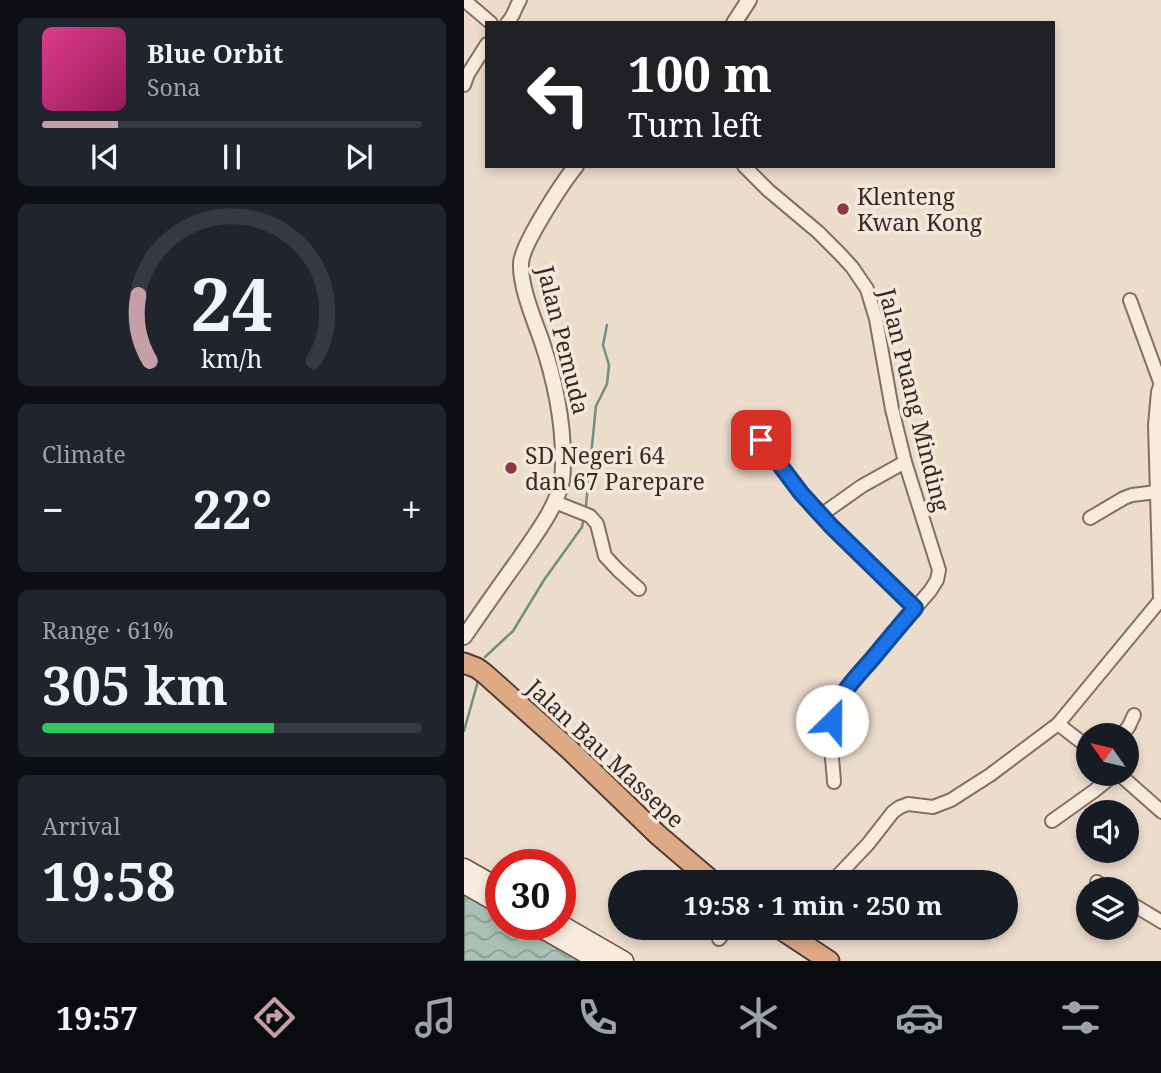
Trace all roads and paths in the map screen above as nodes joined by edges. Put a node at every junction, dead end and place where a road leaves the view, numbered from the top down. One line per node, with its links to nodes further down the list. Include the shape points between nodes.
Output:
1 (520, 0): 5 (street)
2 (749, 0): 6 (street)
3 (464, 1): 4 (street)
4 (489, 21)
5 (509, 21)
6 (735, 21)
7 (485, 47): 8 (street)
8 (464, 85)
9 (575, 168): 16 (street, Jalan Pemuda, via 521,260 563,436 563,479)
10 (746, 168): 14 (street, Jalan Puang Minding, via 833,247 867,289)
11 (1130, 300): 12 (street)
12 (1160, 381): 15 (street, via 1155,425)
13 (761, 440): 17 (street)
14 (905, 462): 17 (street); 21 (street, Jalan Puang Minding, via 939,570 937,580)
15 (1157, 492): 18 (street, via 1124,498); 20 (street)
16 (555, 502): 19 (street, via 590,516 597,524 605,556); 22 (street, Jalan Pemuda)
17 (821, 515): 21 (street)
18 (1090, 518)
19 (639, 589)
20 (1161, 598): 27 (street)
21 (915, 608): 29 (street, Jalan Puang Minding, via 851,682 834,710)
22 (464, 637)
23 (464, 649): 24 (street)
24 (471, 666): 35 (highway, Jalan Bau Massepe)
25 (1134, 715): 26 (street)
26 (1130, 723)
27 (1058, 724): 28 (street); 36 (street, via 951,800 933,807 900,807)
28 (1076, 738)
29 (834, 782)
30 (1101, 786): 33 (street)
31 (1131, 786): 32 (street)
32 (1161, 812)
33 (1052, 821)
34 (464, 868): 37 (main road)
35 (699, 870)
36 (844, 870)
37 (485, 880)
38 (464, 884): 39 (main road)
39 (485, 896)
40 (1139, 908): 41 (street)
41 (1161, 922)
42 (576, 933): 46 (main road)
43 (562, 940): 45 (main road)
44 (800, 940): 47 (highway)
45 (599, 961)
46 (624, 961)
47 (829, 961)

